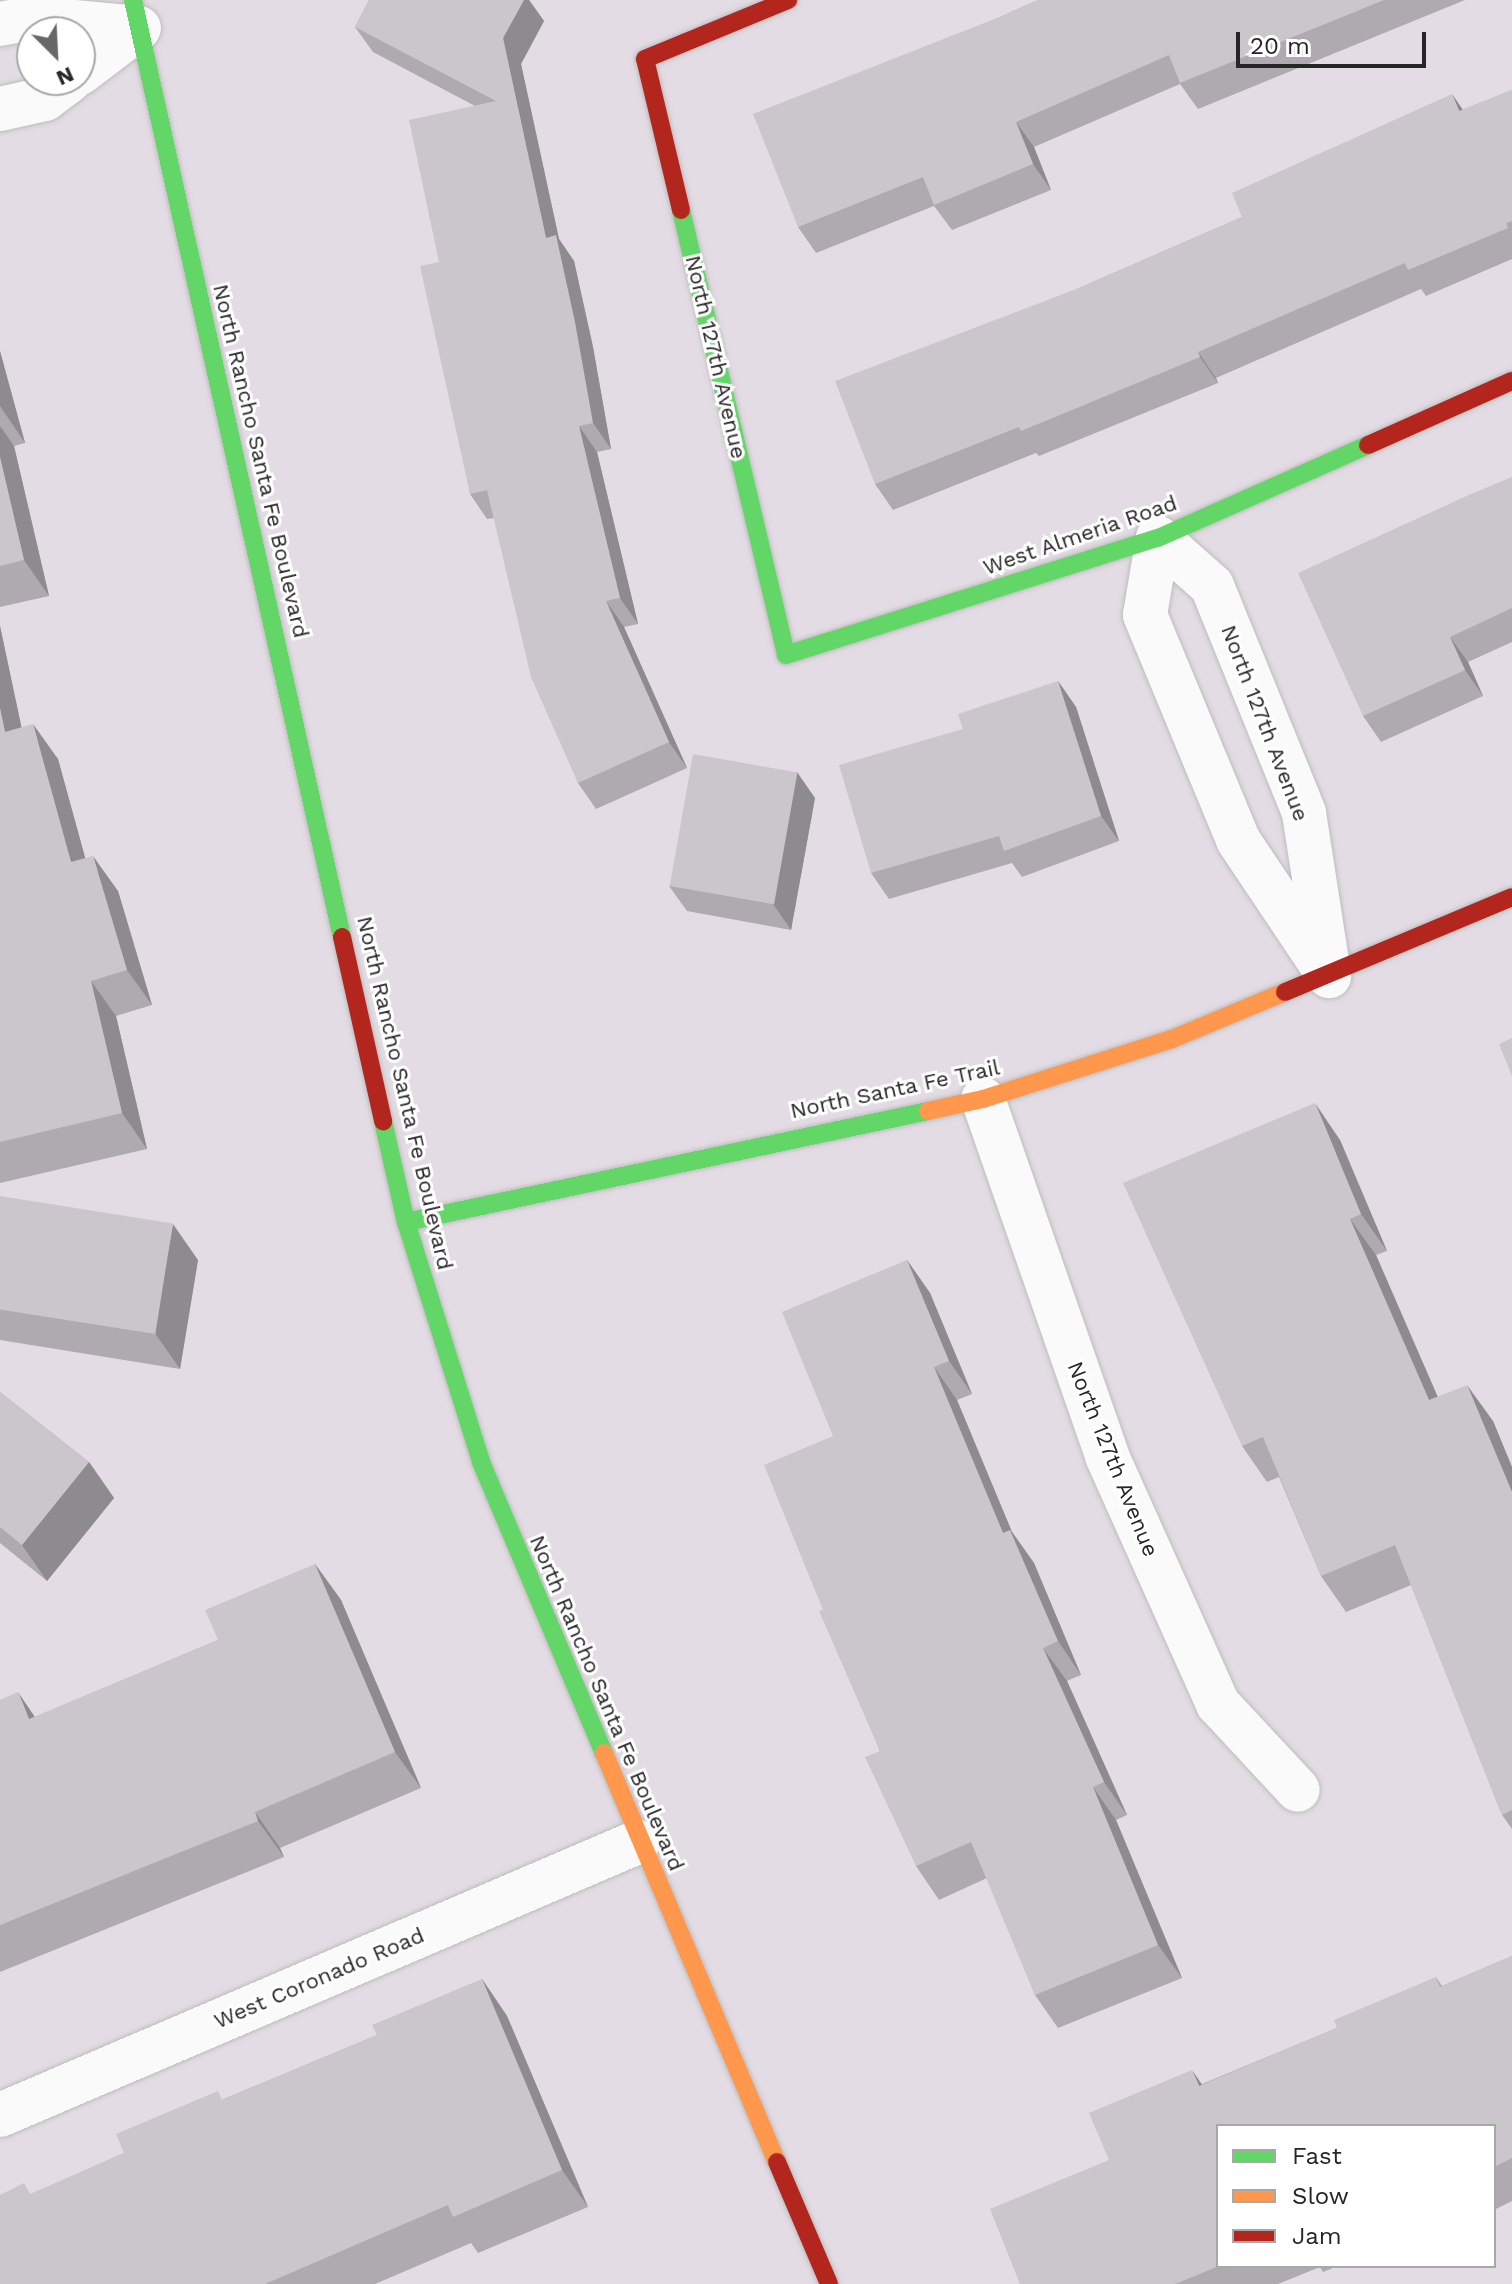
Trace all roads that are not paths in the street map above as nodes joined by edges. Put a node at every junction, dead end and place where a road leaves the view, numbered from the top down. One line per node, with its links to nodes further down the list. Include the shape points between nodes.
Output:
1 (788, 0): 9 (street, North 127th Avenue, via 645,59)
2 (136, 14): 3 (street); 4 (street); 13 (street, North Rancho Santa Fe Boulevard)
3 (0, 24)
4 (96, 56)
5 (49, 96): 6 (street)
6 (0, 109)
7 (1512, 381): 8 (street, West Almeria Road)
8 (1158, 538): 9 (street, West Almeria Road); 11 (street, North 127th Avenue, via 1212,586 1304,813); 11 (street, via 1145,615 1238,840)
9 (786, 655)
10 (1512, 897): 11 (street, North Santa Fe Trail)
11 (1329, 976): 12 (street, North Santa Fe Trail, via 1172,1039)
12 (983, 1099): 13 (street, North Santa Fe Trail); 14 (street, North 127th Avenue, via 1107,1456 1218,1704)
13 (406, 1222): 15 (street, North Rancho Santa Fe Boulevard, via 481,1462)
14 (1298, 1790)
15 (638, 1842): 16 (street, West Coronado Road); 17 (street, North Rancho Santa Fe Boulevard)
16 (0, 2115)
17 (829, 2284)

